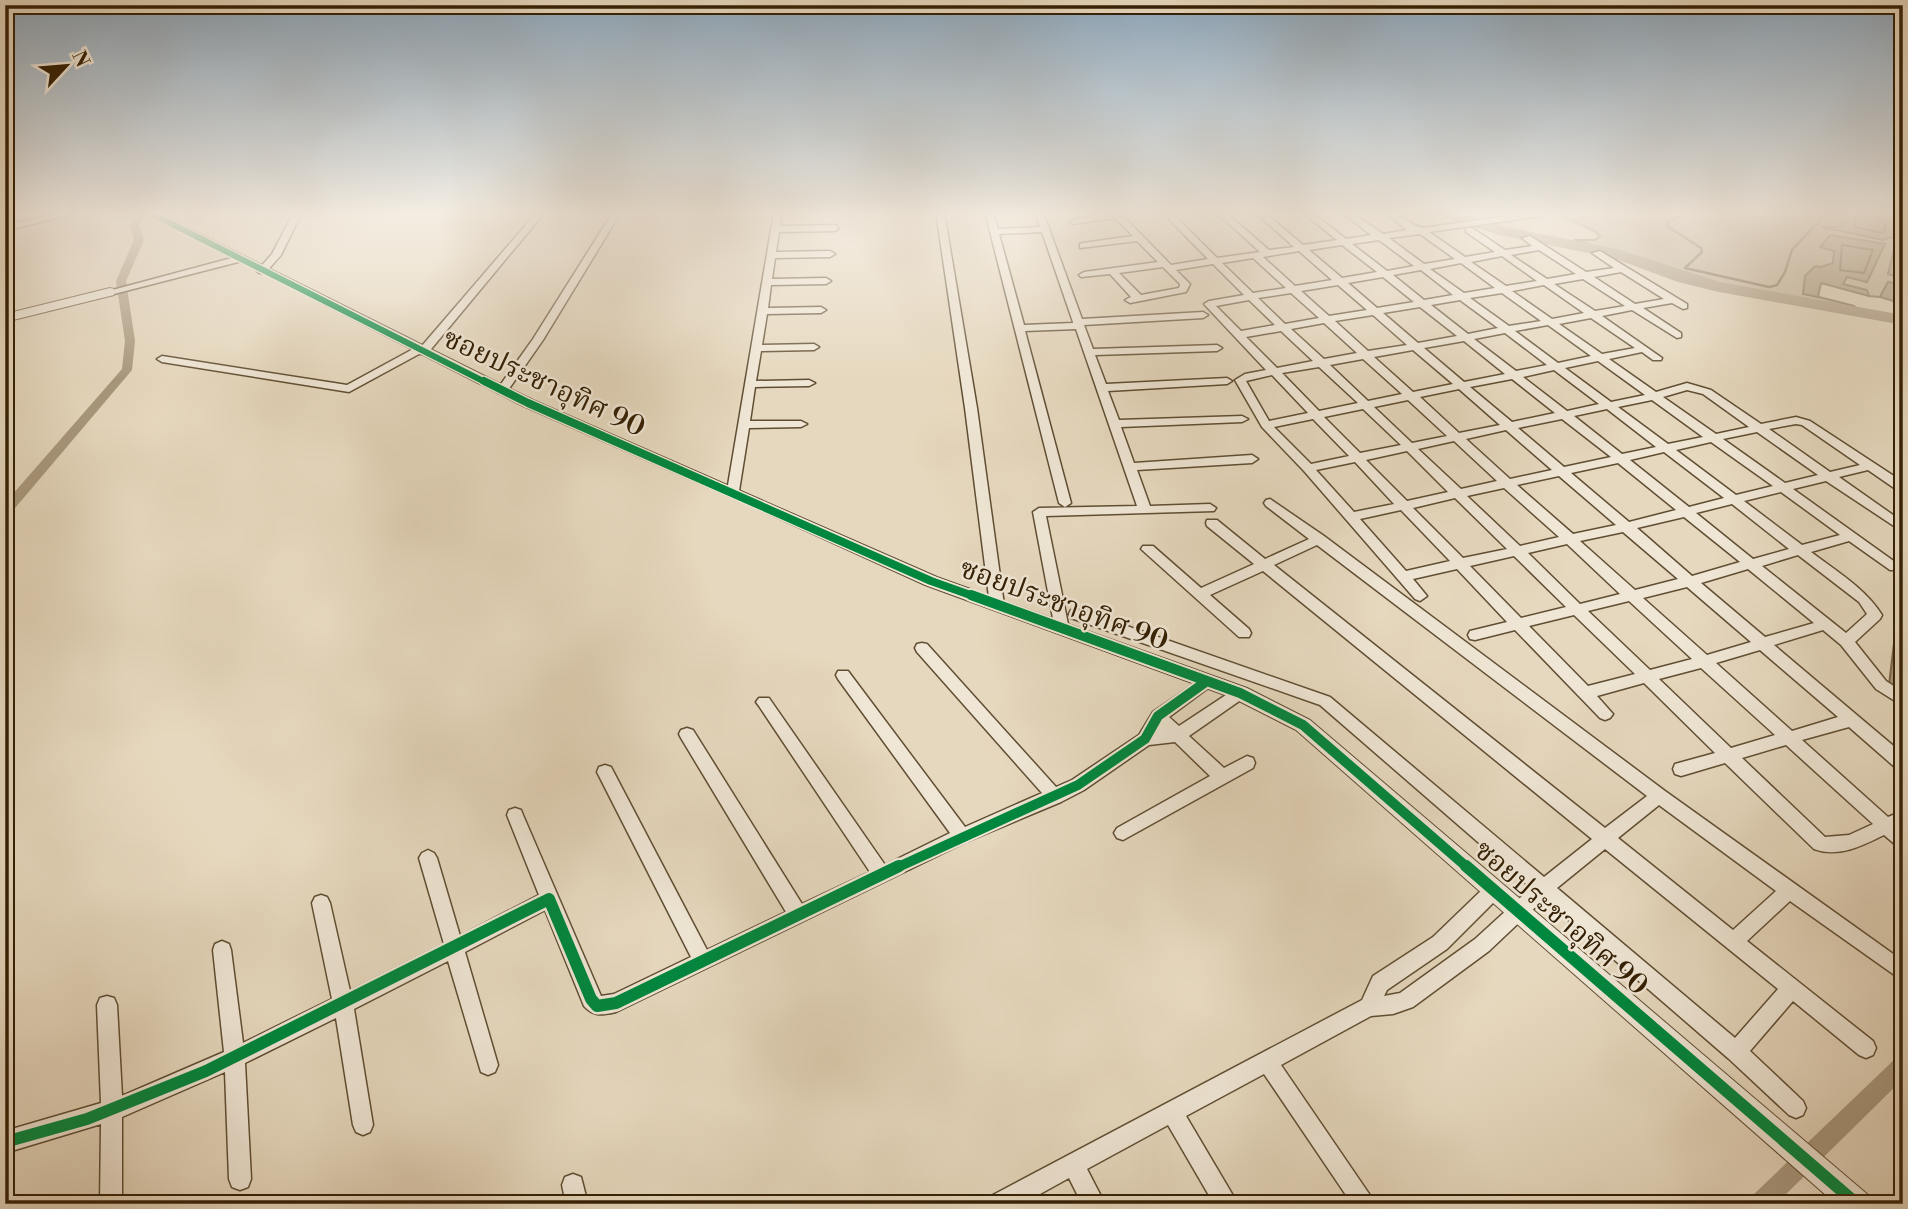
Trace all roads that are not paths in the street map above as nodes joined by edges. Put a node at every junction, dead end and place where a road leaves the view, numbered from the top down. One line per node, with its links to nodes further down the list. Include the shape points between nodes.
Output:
1 (203, 268): 33 (street)
2 (257, 268): 22 (street, ซอยประชาอุทิศ 90)
3 (264, 268): 22 (street)
4 (492, 268): 58 (street)
5 (582, 268): 73 (street)
6 (769, 268): 28 (street)
7 (949, 268): 128 (street)
8 (1003, 268): 47 (street)
9 (1059, 268): 46 (street)
10 (1139, 268): 23 (street)
11 (1168, 268): 23 (street, via 1185,288 1134,299)
12 (1222, 268): 34 (street)
13 (1273, 268): 31 (street)
14 (1324, 268): 29 (street)
15 (1376, 268): 24 (street)
16 (1413, 268): 24 (street)
17 (1423, 268): 35 (street)
18 (1473, 268): 32 (street)
19 (1527, 268): 30 (street)
20 (1574, 268): 26 (street)
21 (1622, 269): 26 (street); 37 (street, via 1678,303)
22 (262, 271): 58 (street, ซอยประชาอุทิศ 90)
23 (1112, 271): 25 (street)
24 (1383, 274): 29 (street); 36 (street)
25 (1084, 275)
26 (1584, 275): 30 (street); 37 (street)
27 (825, 281): 28 (street)
28 (767, 282): 39 (street)
29 (1340, 282): 31 (street); 40 (street)
30 (1546, 282): 32 (street); 42 (street)
31 (1290, 289): 34 (street); 44 (street)
32 (1504, 289): 35 (street); 45 (street)
33 (110, 292): 43 (street)
34 (1250, 296): 48 (street); 50 (street, via 1209,304)
35 (1462, 297): 36 (street); 49 (street)
36 (1424, 303): 40 (street); 52 (street)
37 (1634, 307): 42 (street); 51 (street)
38 (821, 310): 39 (street)
39 (762, 311): 55 (street)
40 (1374, 312): 44 (street); 54 (street)
41 (1203, 315): 46 (street)
42 (1594, 315): 45 (street); 57 (street)
43 (5, 318)
44 (1325, 320): 48 (street); 60 (street)
45 (1552, 323): 49 (street); 61 (street)
46 (1079, 324): 47 (street); 59 (street)
47 (1019, 328): 105 (street)
48 (1284, 328): 50 (street); 64 (street)
49 (1509, 330): 52 (street); 65 (street)
50 (1238, 335): 66 (street)
51 (1676, 335)
52 (1468, 338): 54 (street); 67 (street)
53 (814, 346): 55 (street)
54 (1416, 346): 60 (street); 71 (street)
55 (756, 348): 70 (street)
56 (1217, 348): 59 (street)
57 (1643, 349): 61 (street); 62 (street)
58 (421, 351): 63 (street, via 349,389); 73 (street, ซอยประชาอุทิศ 90)
59 (1088, 352): 72 (street)
60 (1367, 355): 64 (street); 74 (street)
61 (1602, 358): 65 (street); 75 (street)
62 (1657, 358)
63 (162, 359)
64 (1323, 364): 66 (street); 76 (street)
65 (1557, 367): 67 (street); 77 (street)
66 (1274, 372): 78 (street); 84 (street, via 1240,380)
67 (1514, 374): 71 (street); 79 (street)
68 (1227, 381): 72 (street)
69 (809, 383): 70 (street)
70 (750, 384): 83 (street)
71 (1460, 384): 74 (street); 85 (street)
72 (1101, 388): 82 (street)
73 (502, 391): 102 (street, ซอยประชาอุทิศ 90)
74 (1412, 395): 76 (street); 87 (street)
75 (1655, 396): 77 (street); 86 (street, via 1687,386 1699,388); 88 (street)
76 (1365, 404): 78 (street); 89 (street)
77 (1609, 405): 79 (street); 90 (street)
78 (1316, 415): 84 (street); 91 (street)
79 (1565, 415): 85 (street); 93 (street)
80 (1242, 419): 82 (street)
81 (801, 424): 83 (street)
82 (1114, 424): 95 (street)
83 (744, 425): 102 (street)
84 (1266, 425): 96 (street)
85 (1510, 426): 87 (street); 97 (street)
86 (1757, 428): 88 (street); 94 (street, via 1800,420); 98 (street)
87 (1459, 437): 89 (street); 99 (street)
88 (1715, 439): 90 (street); 101 (street)
89 (1409, 447): 91 (street); 103 (street)
90 (1667, 449): 93 (street); 104 (street)
91 (1358, 458): 96 (street); 107 (street)
92 (1252, 459): 95 (street)
93 (1621, 459): 97 (street); 109 (street)
94 (1870, 466): 98 (street); 100 (street)
95 (1129, 467): 108 (street)
96 (1308, 468): 110 (street)
97 (1564, 471): 99 (street); 111 (street)
98 (1828, 476): 101 (street); 112 (street)
99 (1510, 483): 103 (street); 114 (street)
100 (1901, 487)
101 (1784, 488): 104 (street); 113 (street)
102 (733, 491): 128 (street, ซอยประชาอุทิศ 90, via 931,581)
103 (1457, 495): 107 (street); 118 (street)
104 (1732, 499): 109 (street); 117 (street)
105 (1065, 503)
106 (1270, 503): 115 (street)
107 (1404, 506): 110 (street); 120 (street)
108 (1145, 510): 121 (street, via 1211,515); 133 (street, via 1039,512)
109 (1686, 512): 111 (street); 119 (street)
110 (1352, 517): 123 (street)
111 (1626, 527): 114 (street); 124 (street)
112 (1903, 528)
113 (1851, 536): 117 (street); 122 (street)
114 (1570, 538): 118 (street); 127 (street)
115 (1318, 539): 121 (street); 160 (street)
116 (1149, 549): 125 (street)
117 (1797, 549): 119 (street); 136 (street, via 1871,607 1875,615)
118 (1517, 551): 120 (street); 129 (street)
119 (1749, 563): 124 (street); 131 (street)
120 (1461, 564): 123 (street); 132 (street)
121 (1265, 565): 125 (street); 167 (street)
122 (1895, 567)
123 (1404, 576): 126 (street)
124 (1690, 581): 127 (street); 137 (street)
125 (1201, 594): 134 (street)
126 (1420, 596)
127 (1633, 596): 129 (street); 139 (street)
128 (997, 605): 133 (street, ซอยประชาอุทิศ 90)
129 (1577, 610): 132 (street); 141 (street)
130 (1076, 614): 171 (street, via 1325,701)
131 (1826, 624): 136 (street); 137 (street)
132 (1519, 625): 135 (street); 144 (street)
133 (1062, 629): 142 (street, ซอยประชาอุทิศ 90)
134 (1244, 633)
135 (1475, 635)
136 (1846, 641): 145 (street, via 1881,685)
137 (1764, 644): 139 (street); 149 (street)
138 (922, 648): 161 (street)
139 (1706, 662): 141 (street); 152 (street)
140 (843, 675): 166 (street)
141 (1647, 678): 144 (street); 154 (street)
142 (1208, 681): 143 (street, ซอยประชาอุทิศ 90); 148 (street)
143 (1240, 693): 151 (street); 172 (street, ซอยประชาอุทิศ 90, via 1303,725)
144 (1585, 693): 147 (street)
145 (1903, 700)
146 (764, 702): 170 (street)
147 (1605, 714)
148 (1158, 716): 151 (street); 153 (street)
149 (1850, 720): 152 (street); 156 (street)
150 (687, 734): 177 (street)
151 (1178, 735): 153 (street); 159 (street)
152 (1790, 738): 154 (street); 164 (street)
153 (1145, 739): 161 (street)
154 (1727, 756): 157 (street); 164 (street, via 1820,844 1844,844)
155 (1247, 763): 159 (street)
156 (1903, 764)
157 (1681, 769)
158 (605, 772): 182 (street)
159 (1222, 777): 165 (street)
160 (1659, 796): 167 (street); 173 (street)
161 (1055, 797): 166 (street)
162 (515, 815): 174 (street)
163 (1903, 818): 164 (street)
164 (1885, 825): 168 (street)
165 (1123, 833)
166 (962, 836): 170 (street)
167 (1605, 839): 171 (street); 178 (street)
168 (1903, 841)
169 (428, 858): 181 (street)
170 (882, 875): 177 (street)
171 (1544, 887): 176 (street); 190 (street)
172 (1494, 890): 176 (street, ซอยประชาอุทิศ 90); 179 (street)
173 (1789, 891): 178 (street); 184 (street)
174 (549, 900): 181 (street); 182 (street, via 597,1006 616,1003)
175 (321, 902): 187 (street)
176 (1518, 911): 183 (street); 206 (street, ซอยประชาอุทิศ 90)
177 (797, 915): 182 (street)
178 (1732, 942): 185 (street)
179 (1431, 949): 183 (street); 188 (street, via 1380,983)
180 (222, 950): 191 (street)
181 (454, 950): 187 (street); 193 (street)
182 (703, 961)
183 (1451, 968): 188 (street, via 1406,1000)
184 (1903, 972)
185 (1791, 989): 189 (street); 190 (street)
186 (107, 1004): 195 (street)
187 (343, 1004): 191 (street); 197 (street)
188 (1369, 1007): 192 (street)
189 (1866, 1048)
190 (1736, 1052): 194 (street)
191 (235, 1058): 195 (street); 200 (street)
192 (1266, 1060): 196 (street); 205 (street)
193 (488, 1065)
194 (1796, 1108)
195 (112, 1111): 198 (street); 201 (street)
196 (1171, 1111): 199 (street); 204 (street)
197 (363, 1125)
198 (5, 1142)
199 (1073, 1164): 202 (street); 203 (street)
200 (240, 1179)
201 (111, 1204)
202 (999, 1204)
203 (1094, 1204)
204 (1227, 1204)
205 (1365, 1204)
206 (1857, 1204)

